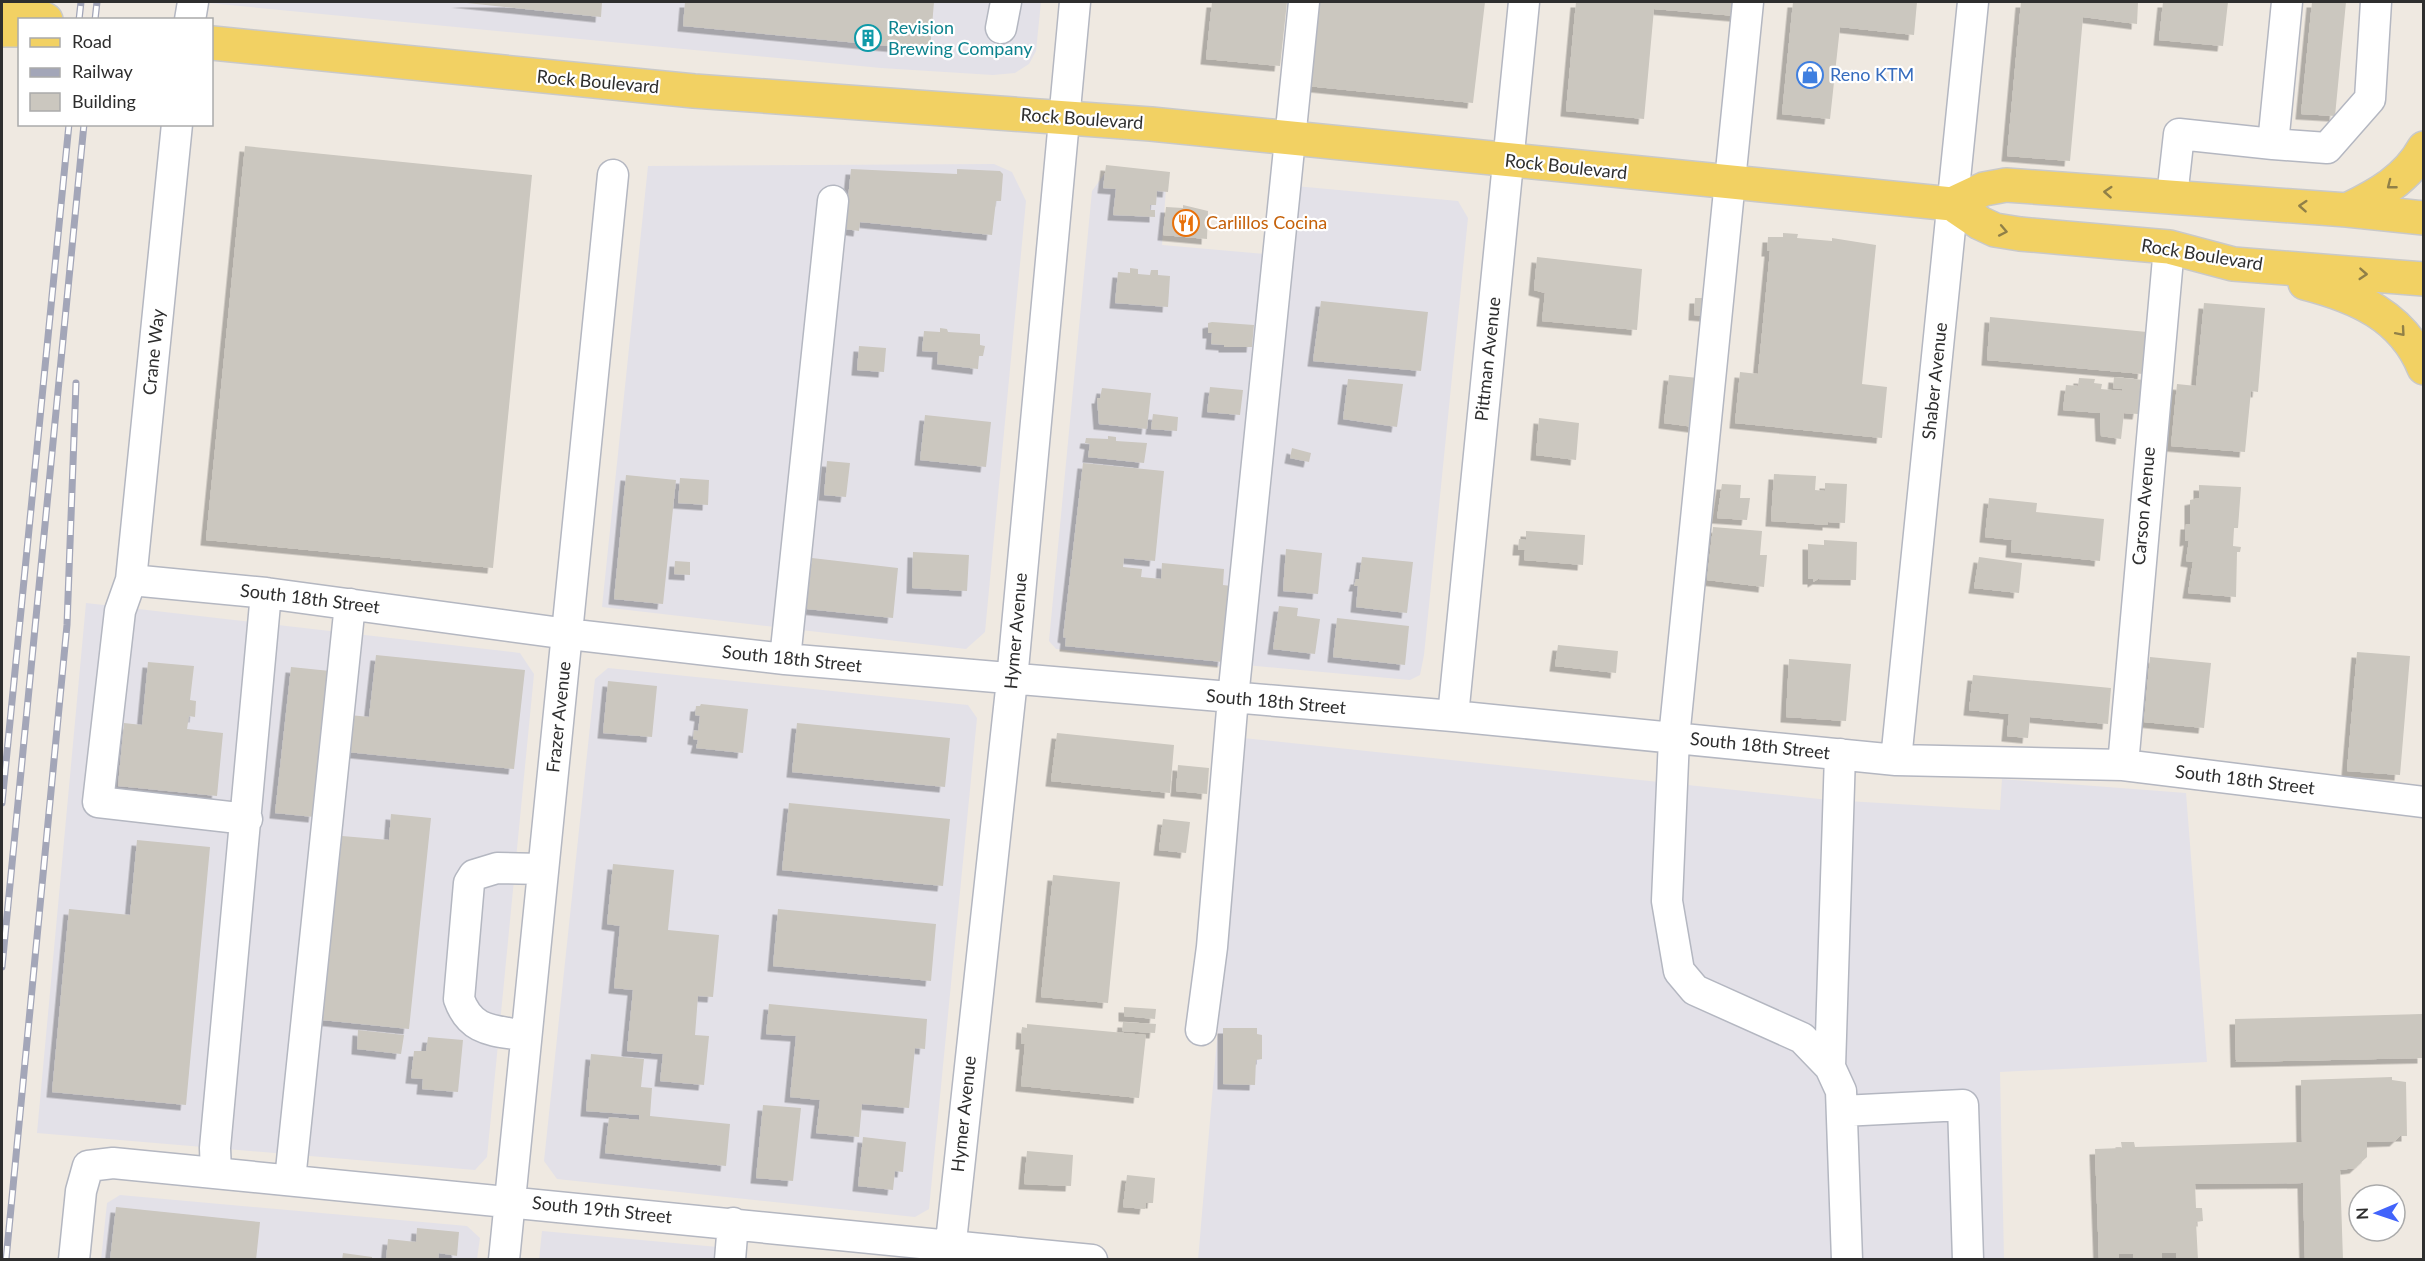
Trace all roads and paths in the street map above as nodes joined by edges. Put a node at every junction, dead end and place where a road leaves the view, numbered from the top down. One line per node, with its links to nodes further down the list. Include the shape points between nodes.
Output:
1 (12, 2): 10 (main road)
2 (193, 2): 11 (street)
3 (1075, 2): 15 (street, Hymer Avenue)
4 (1304, 2): 17 (street)
5 (1524, 2): 20 (street, Pittman Avenue)
6 (1748, 2): 22 (street)
7 (1973, 2): 25 (street, Shaber Avenue)
8 (2287, 2): 18 (street)
9 (2376, 2): 18 (street, via 2370,99 2327,148)
10 (42, 18)
11 (190, 18)
12 (2, 30): 13 (main road)
13 (18, 30)
14 (213, 43): 15 (main road, Rock Boulevard, via 683,90)
15 (1063, 117): 17 (main road, Rock Boulevard); 37 (street, Hymer Avenue)
16 (177, 126): 32 (street, Crane Way)
17 (1290, 139): 20 (main road, Rock Boulevard); 38 (street)
18 (2273, 144): 23 (street, via 2179,134)
19 (2424, 148): 26 (main road, one-way to 26, via 2389,187)
20 (1507, 161): 22 (main road, Rock Boulevard); 39 (street, Pittman Avenue)
21 (613, 175): 35 (street, Frazer Avenue)
22 (1730, 183): 25 (main road, Rock Boulevard); 40 (street)
23 (2172, 197): 25 (main road, one-way to 25, via 2006,185 1984,189); 26 (main road, one-way to 23)
24 (833, 201): 36 (street)
25 (1953, 204): 28 (main road, Rock Boulevard, one-way to 28, via 1995,230); 42 (street, Shaber Avenue)
26 (2347, 210): 27 (main road)
27 (2424, 218)
28 (2169, 247): 29 (main road, Rock Boulevard); 43 (street, Carson Avenue)
29 (2233, 264): 30 (main road, Rock Boulevard, one-way to 30); 31 (main road, one-way to 31, via 2330,289 2368,304 2401,330)
30 (2424, 279)
31 (2424, 368)
32 (131, 580): 33 (street, South 18th Street); 45 (street, Crane Way, via 120,611 98,802)
33 (266, 593): 34 (street, South 18th Street); 45 (street)
34 (350, 604): 35 (street, South 18th Street); 52 (street)
35 (568, 634): 36 (street, South 18th Street); 46 (street, Frazer Avenue)
36 (785, 659): 37 (street, South 18th Street)
37 (1012, 680): 38 (street, South 18th Street); 55 (street, Hymer Avenue)
38 (1233, 698): 39 (street, South 18th Street); 47 (street)
39 (1453, 716): 40 (street, South 18th Street)
40 (1674, 738): 41 (street, South 18th Street); 49 (street, via 1667,901 1678,971 1695,990 1802,1038)
41 (1840, 754): 42 (street, South 18th Street); 49 (street)
42 (1896, 760): 43 (street, South 18th Street)
43 (2123, 765): 44 (street, South 18th Street)
44 (2424, 802)
45 (247, 819): 51 (street, via 215,1148)
46 (543, 869): 48 (street, Frazer Avenue); 48 (street, via 485,870 474,875 470,883 459,999 463,1010 479,1027)
47 (1201, 1030)
48 (526, 1036): 53 (street, Frazer Avenue)
49 (1830, 1067): 50 (street, via 1841,1091)
50 (1842, 1111): 60 (street); 61 (street, via 1963,1105)
51 (216, 1173): 52 (street, South 19th Street); 56 (street, South 19th Street, via 113,1163 88,1166 81,1191)
52 (290, 1180): 53 (street, South 19th Street)
53 (509, 1202): 54 (street, South 19th Street); 57 (street, Frazer Avenue)
54 (733, 1223): 55 (street, South 19th Street); 58 (street)
55 (950, 1252): 59 (street, South 19th Street)
56 (74, 1260)
57 (504, 1260)
58 (730, 1260)
59 (1092, 1260)
60 (1847, 1260)
61 (1968, 1260)

